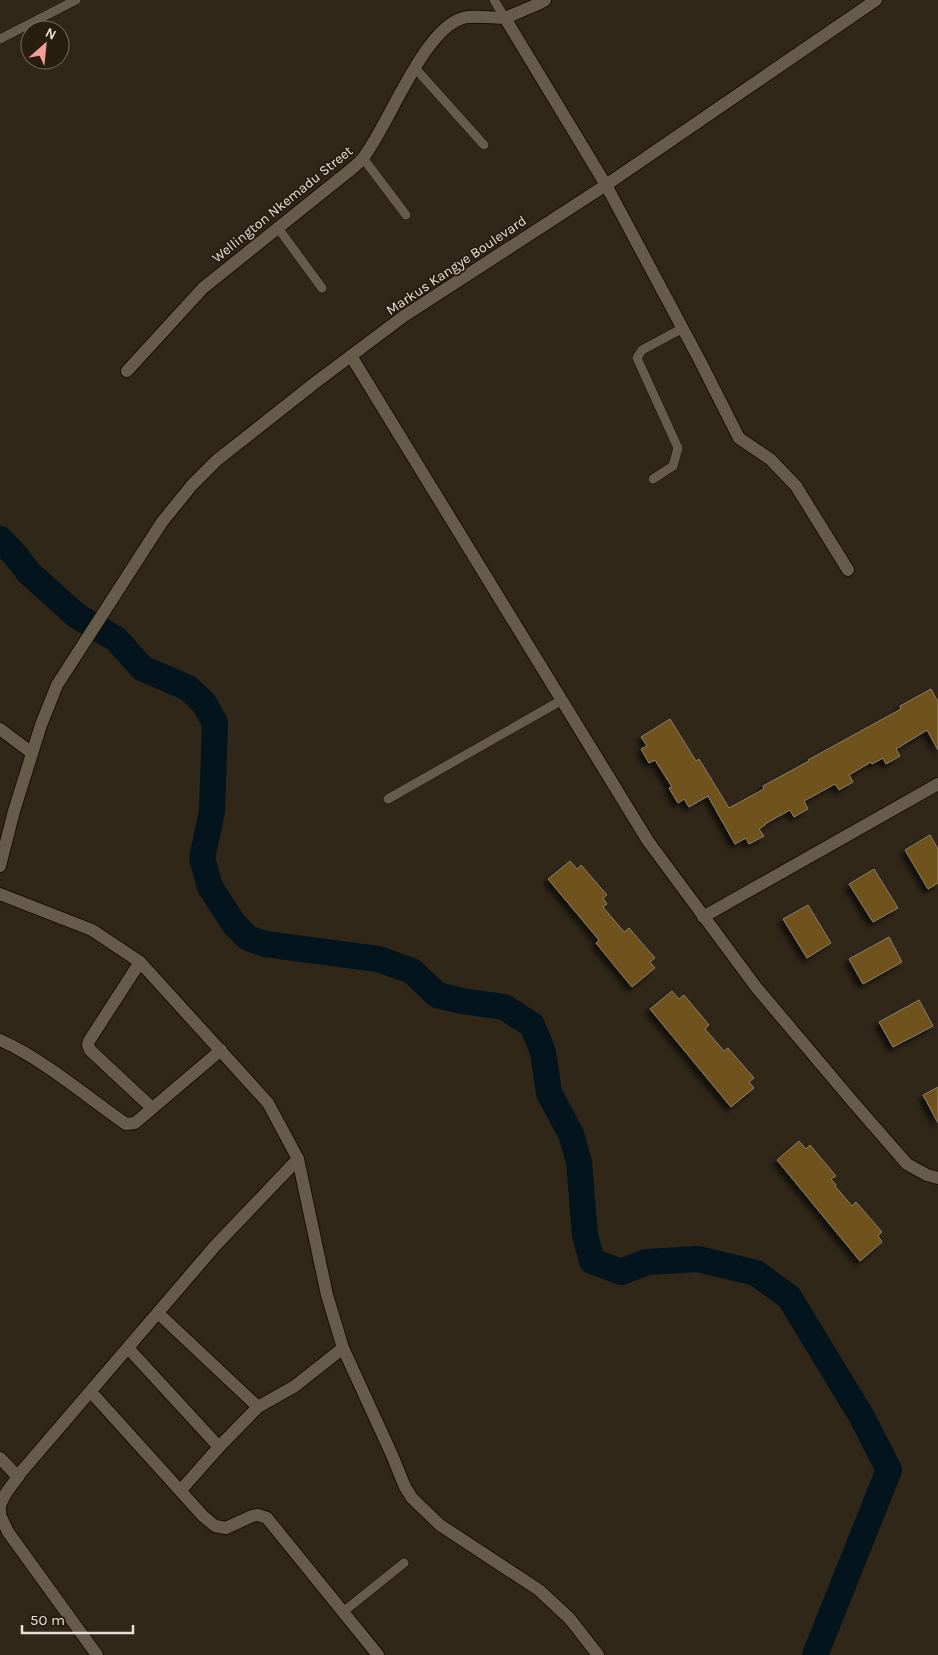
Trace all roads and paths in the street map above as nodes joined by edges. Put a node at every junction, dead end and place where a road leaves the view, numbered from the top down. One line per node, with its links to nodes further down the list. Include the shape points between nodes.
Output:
1 (76, 0): 6 (lane)
2 (494, 0): 5 (lane)
3 (545, 0): 5 (street)
4 (876, 0): 10 (street, Markus Kangye Boulevard)
5 (505, 18): 7 (street, Wellington Nkemadu Street, via 464,18 450,23 434,39); 10 (street)
6 (0, 39)
7 (415, 68): 8 (lane); 9 (street, Wellington Nkemadu Street)
8 (484, 145)
9 (363, 158): 11 (lane); 12 (street, Wellington Nkemadu Street)
10 (606, 185): 14 (street); 15 (street, Markus Kangye Boulevard, via 404,316)
11 (406, 215)
12 (278, 228): 13 (lane); 16 (street, Wellington Nkemadu Street, via 203,288)
13 (322, 288)
14 (683, 328): 17 (lane, via 642,350 637,358 678,448 673,466); 18 (street, via 739,438 770,459 796,486)
15 (351, 356): 19 (street); 21 (street, Markus Kangye Boulevard, via 217,460 162,522 57,685)
16 (127, 371)
17 (653, 478)
18 (848, 570)
19 (562, 700): 23 (lane); 26 (street, via 648,841)
20 (0, 729): 21 (street)
21 (32, 753): 24 (street, Markus Kangye Boulevard)
22 (938, 784): 26 (street)
23 (388, 799)
24 (0, 866)
25 (0, 894): 27 (street, via 92,930)
26 (703, 917): 32 (street, via 763,995 907,1164)
27 (140, 962): 29 (street); 30 (street, via 88,1045)
28 (0, 1040): 30 (street, via 55,1072 126,1124 135,1123)
29 (220, 1050): 30 (street); 31 (street, via 268,1103)
30 (152, 1108)
31 (298, 1158): 33 (street, via 215,1246); 35 (street, via 327,1295)
32 (938, 1178)
33 (158, 1314): 34 (street); 37 (street)
34 (128, 1348): 36 (street); 38 (street)
35 (343, 1348): 37 (street, via 296,1386); 46 (street, via 412,1498 440,1526 540,1590 570,1619)
36 (91, 1392): 40 (street); 41 (street)
37 (258, 1407): 38 (street)
38 (219, 1447): 41 (street)
39 (0, 1458): 40 (street)
40 (18, 1477): 44 (street, via 0,1505 0,1515 8,1532)
41 (180, 1490): 43 (street, via 215,1526 226,1528 258,1515 267,1518)
42 (404, 1563): 43 (lane)
43 (343, 1612): 45 (street)
44 (97, 1655)
45 (378, 1655)
46 (598, 1655)

